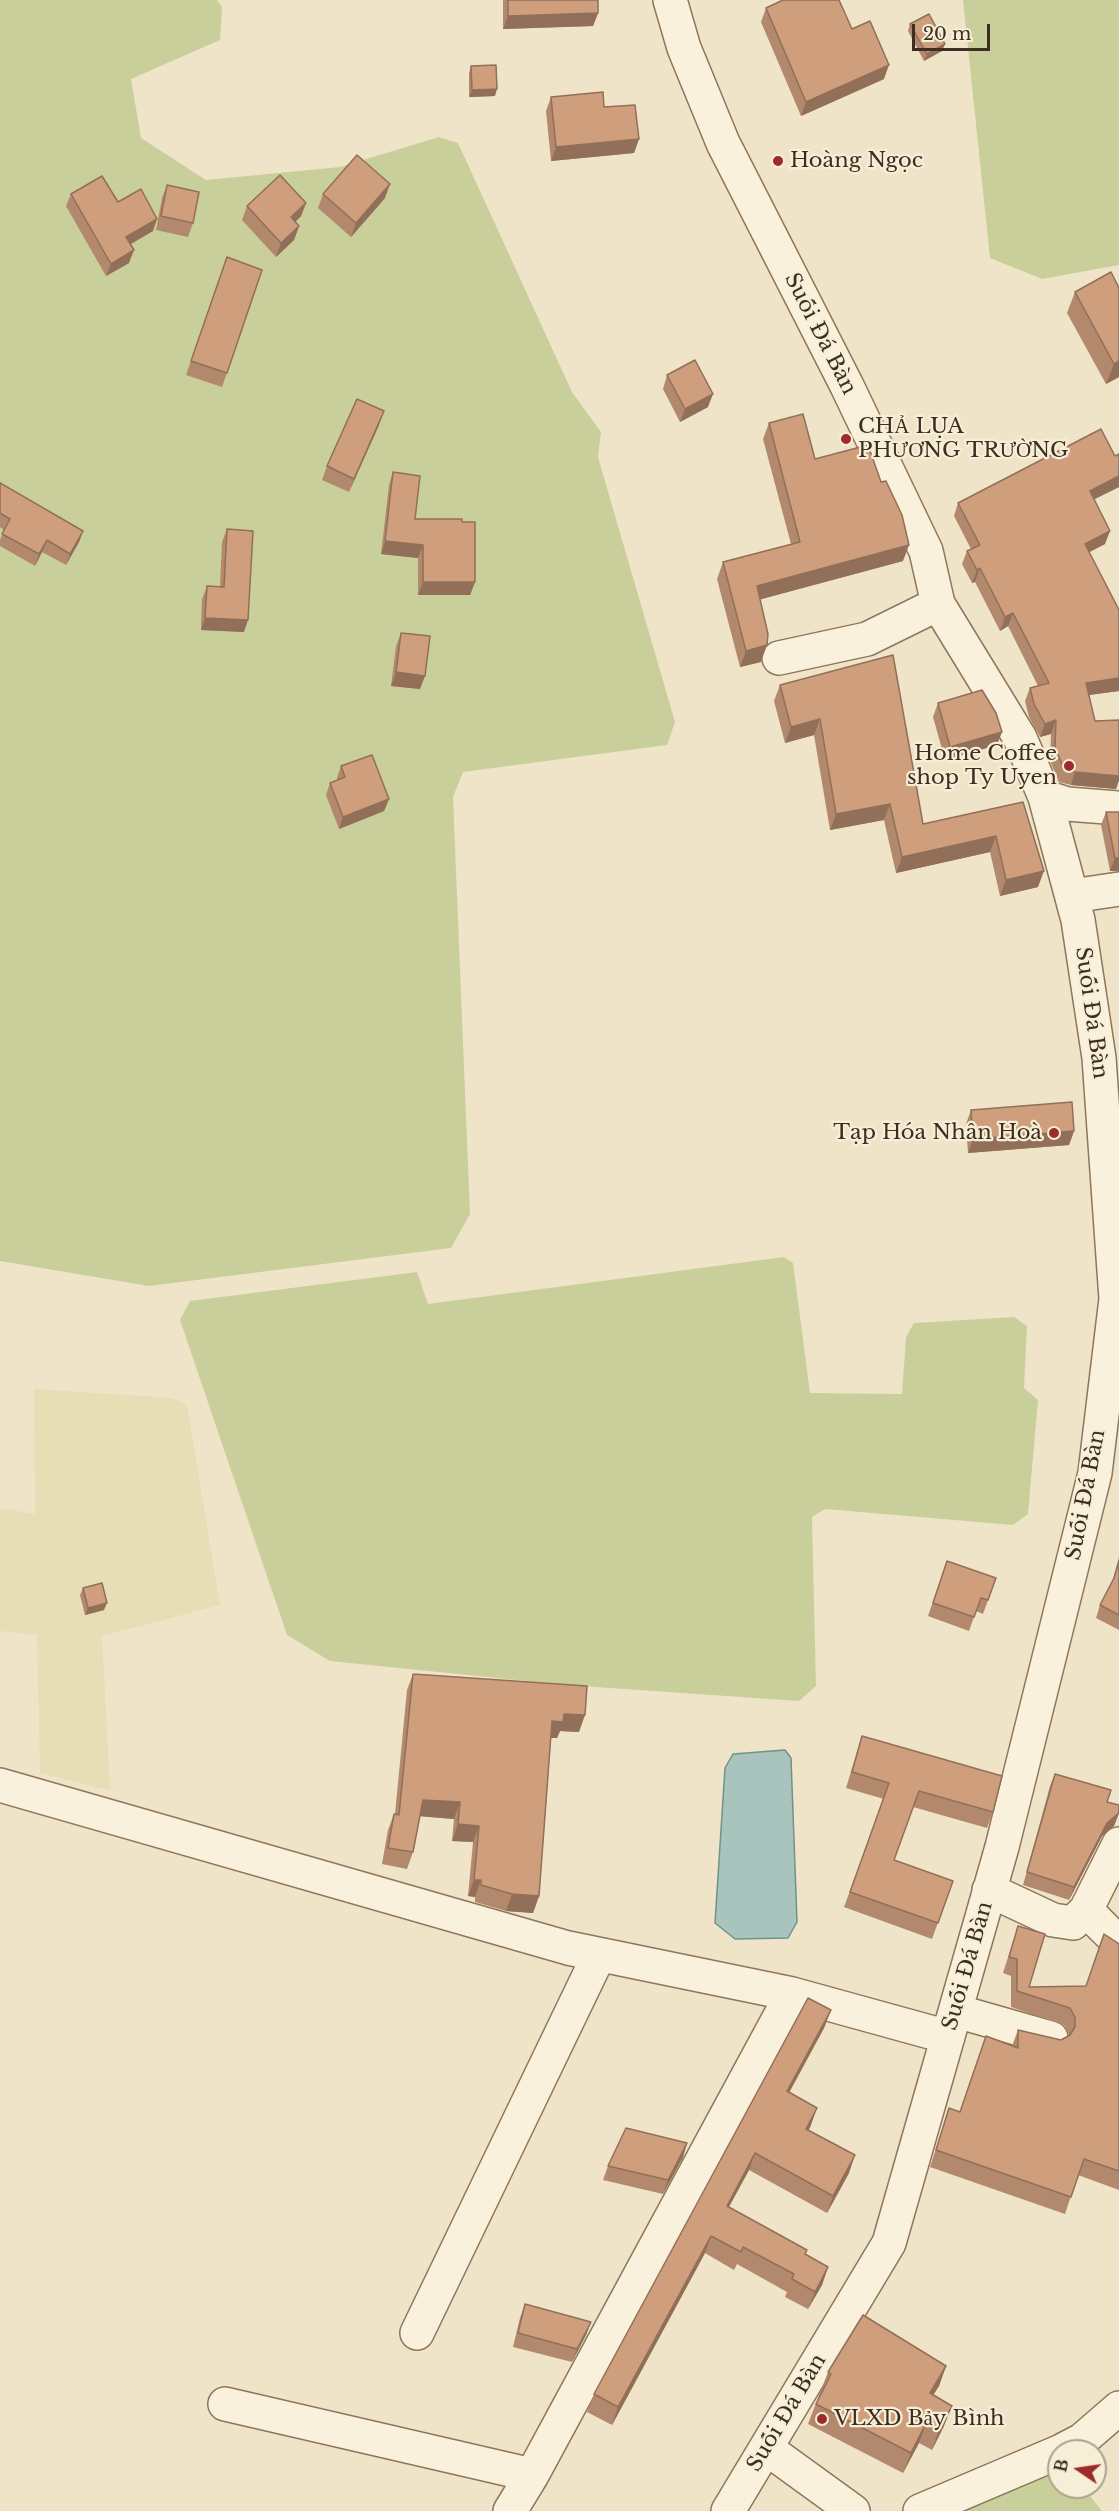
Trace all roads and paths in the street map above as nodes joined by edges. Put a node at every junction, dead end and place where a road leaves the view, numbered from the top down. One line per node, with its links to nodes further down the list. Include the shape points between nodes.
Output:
1 (670, 0): 2 (street, Suối Đá Bàn, via 684,48 723,143 847,386 926,552)
2 (938, 604): 3 (street, via 867,639); 4 (street, Suối Đá Bàn, via 1020,738)
3 (778, 658)
4 (1045, 797): 5 (street, via 1067,804); 7 (street, Suối Đá Bàn)
5 (1119, 808)
6 (1119, 890): 7 (street)
7 (1072, 896): 8 (street, Suối Đá Bàn, via 1099,1059)
8 (1117, 1310): 11 (street, Suối Đá Bàn, via 1095,1473)
9 (0, 1785): 14 (street)
10 (1119, 1844): 12 (street)
11 (989, 1890): 12 (street, via 1053,1920 1073,1923); 16 (street, Suối Đá Bàn)
12 (1086, 1910): 13 (street)
13 (1119, 1942)
14 (599, 1955): 15 (street); 18 (street)
15 (792, 1994): 16 (street); 24 (street)
16 (952, 2024): 17 (street); 22 (street, Suối Đá Bàn, via 890,2243)
17 (1051, 2038)
18 (417, 2333)
19 (225, 2404): 24 (street)
20 (1119, 2408): 21 (street)
21 (1083, 2439)
22 (766, 2448): 26 (street, Suối Đá Bàn); 27 (street)
23 (1047, 2457): 28 (street)
24 (532, 2475): 25 (street)
25 (510, 2511)
26 (728, 2511)
27 (853, 2511)
28 (920, 2511)

